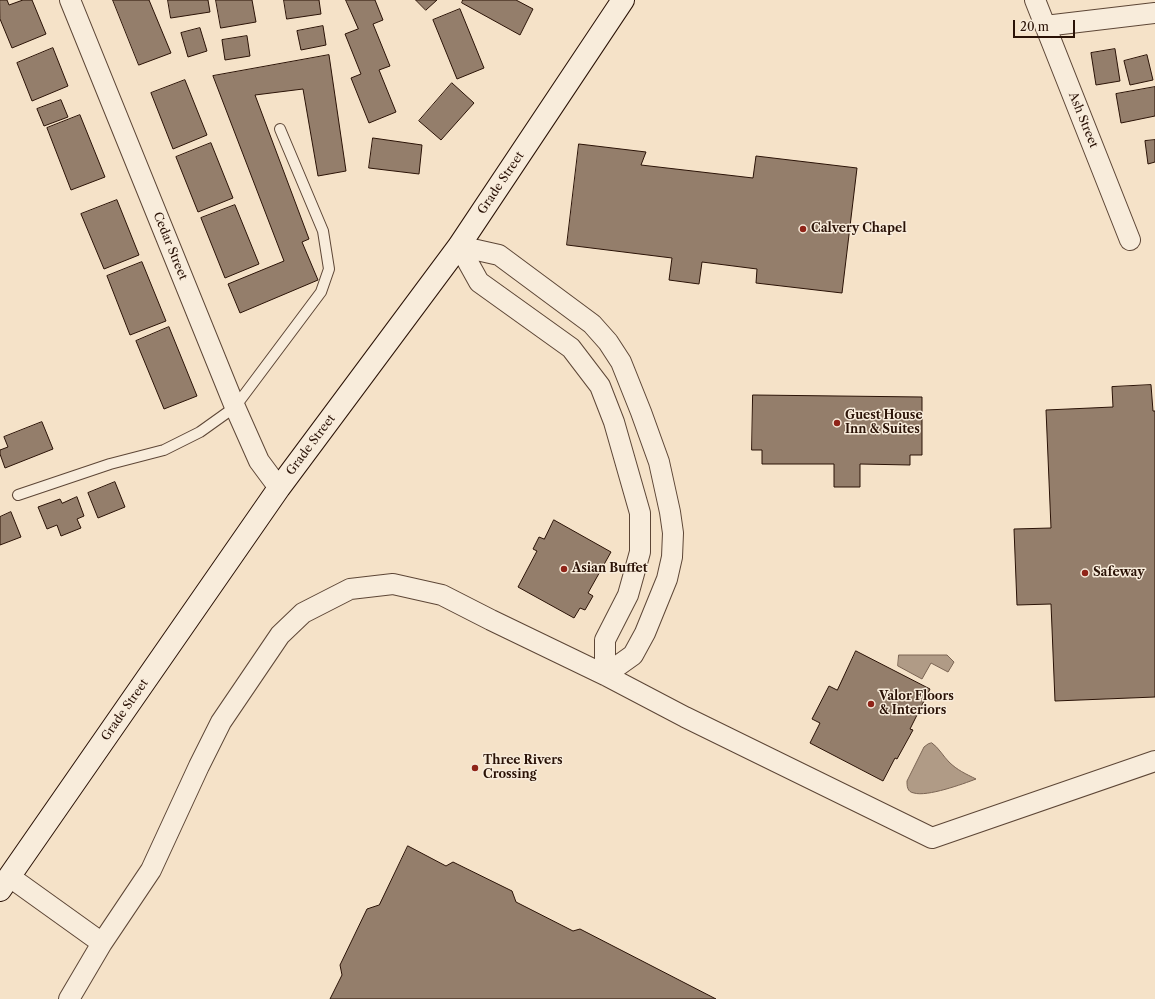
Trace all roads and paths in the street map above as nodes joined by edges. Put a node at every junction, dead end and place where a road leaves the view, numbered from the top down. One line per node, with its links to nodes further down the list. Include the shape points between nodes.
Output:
1 (70, 0): 9 (street, Cedar Street)
2 (623, 0): 8 (main road, Grade Street)
3 (1035, 0): 5 (street, Ash Street)
4 (1155, 14): 5 (street)
5 (1045, 26): 7 (street, Ash Street)
6 (280, 129): 9 (lane, via 323,231 329,269 321,292)
7 (1130, 240)
8 (459, 246): 10 (main road, Grade Street); 12 (street, via 479,282 571,348 600,386 614,422 640,513 640,552 628,595 604,640); 12 (street, via 499,255 592,324 621,362 659,462 673,533 672,557 667,578 645,633 633,655)
9 (236, 407): 10 (street, Cedar Street, via 259,461); 11 (lane, via 200,432 164,450 110,464)
10 (279, 488): 14 (main road, Grade Street)
11 (18, 495)
12 (605, 675): 13 (street, via 932,838); 15 (street, via 442,595 393,584 350,589 303,612 280,635 221,722 151,870)
13 (1155, 761)
14 (5, 884): 15 (street)
15 (102, 943): 16 (street)
16 (69, 999)

